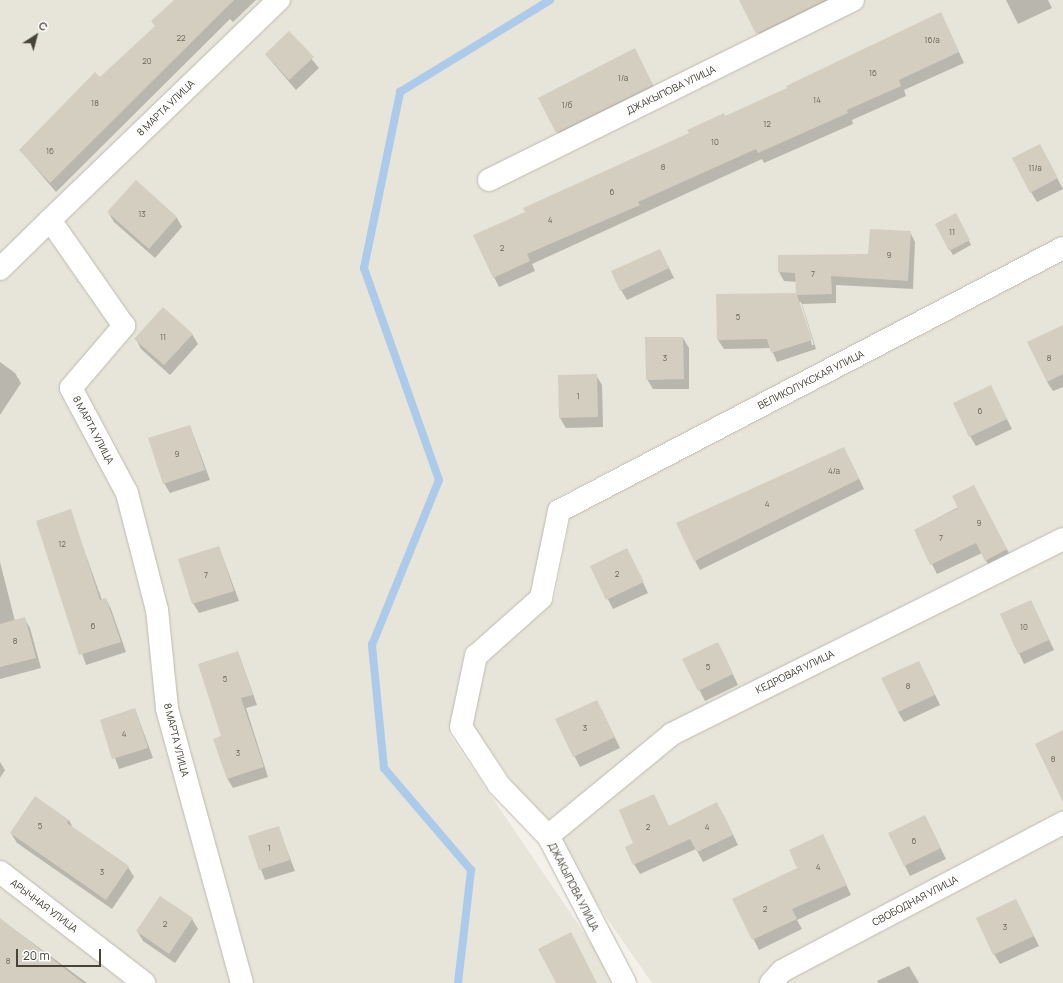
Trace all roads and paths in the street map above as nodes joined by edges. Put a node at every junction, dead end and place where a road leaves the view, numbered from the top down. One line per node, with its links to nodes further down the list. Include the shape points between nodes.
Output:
1 (279, 0): 4 (street, 8 МАРТА УЛИЦА)
2 (853, 0): 3 (street, ДЖАКЫПОВА УЛИЦА)
3 (489, 180)
4 (50, 220): 6 (street); 13 (street, 8 МАРТА УЛИЦА, via 124,326 71,388 126,493 157,610 167,708)
5 (1063, 248): 7 (street, ВЕЛИКОЛУКСКАЯ УЛИЦА)
6 (0, 269)
7 (559, 511): 10 (street, ДЖАКЫПОВА УЛИЦА, via 541,598 476,656 461,728 499,785)
8 (1063, 539): 10 (street, КЕДРОВАЯ УЛИЦА, via 672,734)
9 (1063, 823): 15 (street, СВОБОДНАЯ УЛИЦА, via 782,970)
10 (548, 836): 14 (street, ДЖАКЫПОВА УЛИЦА)
11 (0, 872): 12 (street, АРЫЧНАЯ УЛИЦА)
12 (144, 983)
13 (242, 983)
14 (625, 983)
15 (771, 983)

